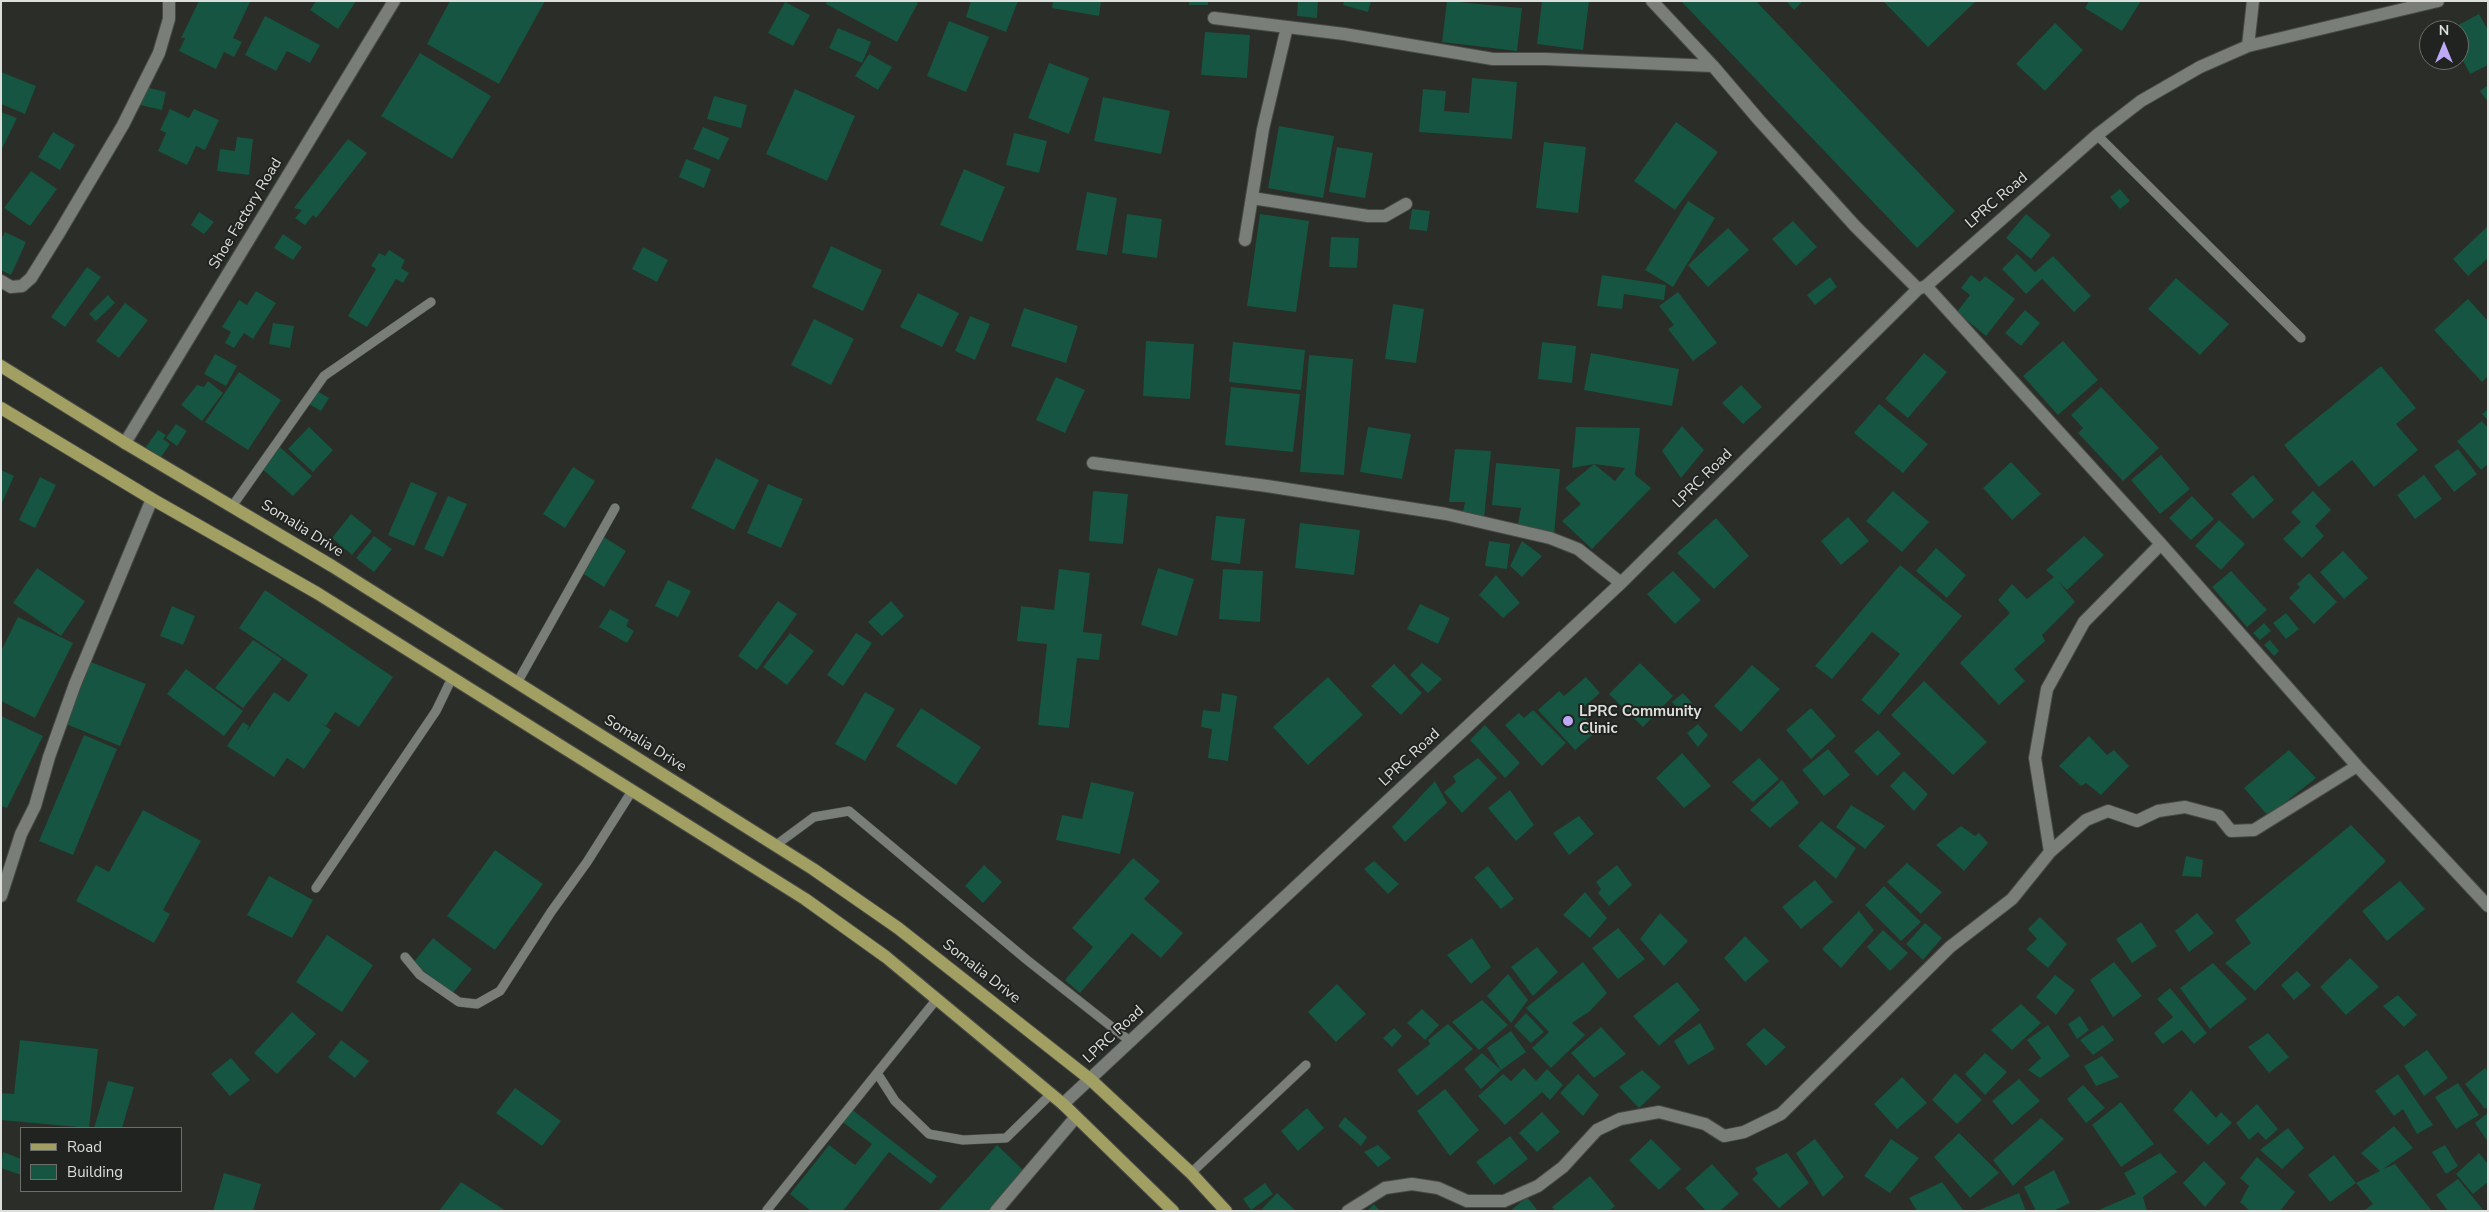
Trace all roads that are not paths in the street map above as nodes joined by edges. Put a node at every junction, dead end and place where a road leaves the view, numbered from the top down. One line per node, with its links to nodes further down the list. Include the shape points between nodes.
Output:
1 (169, 1): 14 (street, via 169,19 159,53 123,125 78,200 31,278 22,286 11,287)
2 (394, 1): 20 (street, Shoe Factory Road)
3 (1652, 1): 9 (street)
4 (2253, 1): 8 (street)
5 (2438, 1): 8 (street, LPRC Road)
6 (1214, 18): 7 (street)
7 (1287, 27): 9 (street, via 1493,59); 11 (street, via 1263,129)
8 (2248, 46): 10 (street, LPRC Road, via 2200,67 2141,102)
9 (1713, 66): 15 (street, via 1855,226)
10 (2097, 135): 15 (street, LPRC Road); 17 (lane)
11 (1252, 198): 12 (street, via 1368,216 1385,216); 13 (street)
12 (1406, 204)
13 (1245, 240)
14 (1, 281)
15 (1922, 287): 25 (street); 26 (street, LPRC Road)
16 (431, 302): 23 (lane, via 324,376)
17 (2301, 338)
18 (1, 366): 20 (main road, Somalia Drive)
19 (1, 408): 22 (main road)
20 (125, 443): 23 (main road, Somalia Drive)
21 (1093, 463): 26 (street, via 1446,514 1550,538 1578,549)
22 (152, 499): 27 (main road, via 317,593); 34 (street, via 75,684)
23 (232, 505): 28 (main road, Somalia Drive)
24 (615, 508): 28 (lane)
25 (2160, 544): 29 (street); 32 (street, via 2084,622 2047,689 2035,758)
26 (1621, 583): 38 (street, LPRC Road)
27 (452, 678): 30 (main road); 33 (lane, via 436,710)
28 (517, 683): 31 (main road, Somalia Drive)
29 (2357, 766): 32 (street, via 2254,830 2231,832 2219,816 2185,807 2158,811 2137,821 2108,811 2086,820); 35 (street)
30 (632, 791): 36 (lane, via 500,991 477,1004 459,1002 420,975); 37 (main road, via 805,899 886,957)
31 (776, 845): 38 (lane, via 814,817 848,811); 41 (main road, Somalia Drive, via 898,928)
32 (2050, 852): 50 (street, via 2012,899 1950,947 1781,1114 1744,1132 1724,1136 1705,1124 1659,1112 1620,1119 1597,1130 1563,1167 1538,1186 1504,1201 1467,1200 1438,1188 1412,1184 1385,1188)
33 (316, 888)
34 (1, 896)
35 (2488, 906)
36 (405, 957)
37 (936, 1000): 40 (lane); 42 (main road)
38 (1131, 1042): 41 (street, LPRC Road)
39 (1306, 1065): 45 (lane)
40 (877, 1073): 42 (lane, via 895,1102 929,1134 963,1140 1006,1138); 46 (lane)
41 (1091, 1080): 43 (street, LPRC Road); 45 (main road, Somalia Drive)
42 (1051, 1094): 43 (main road)
43 (1063, 1104): 44 (main road)
44 (1076, 1117): 47 (street); 48 (main road)
45 (1191, 1173): 49 (main road, Somalia Drive)
46 (767, 1210)
47 (996, 1211)
48 (1173, 1211)
49 (1226, 1211)
50 (1348, 1211)

